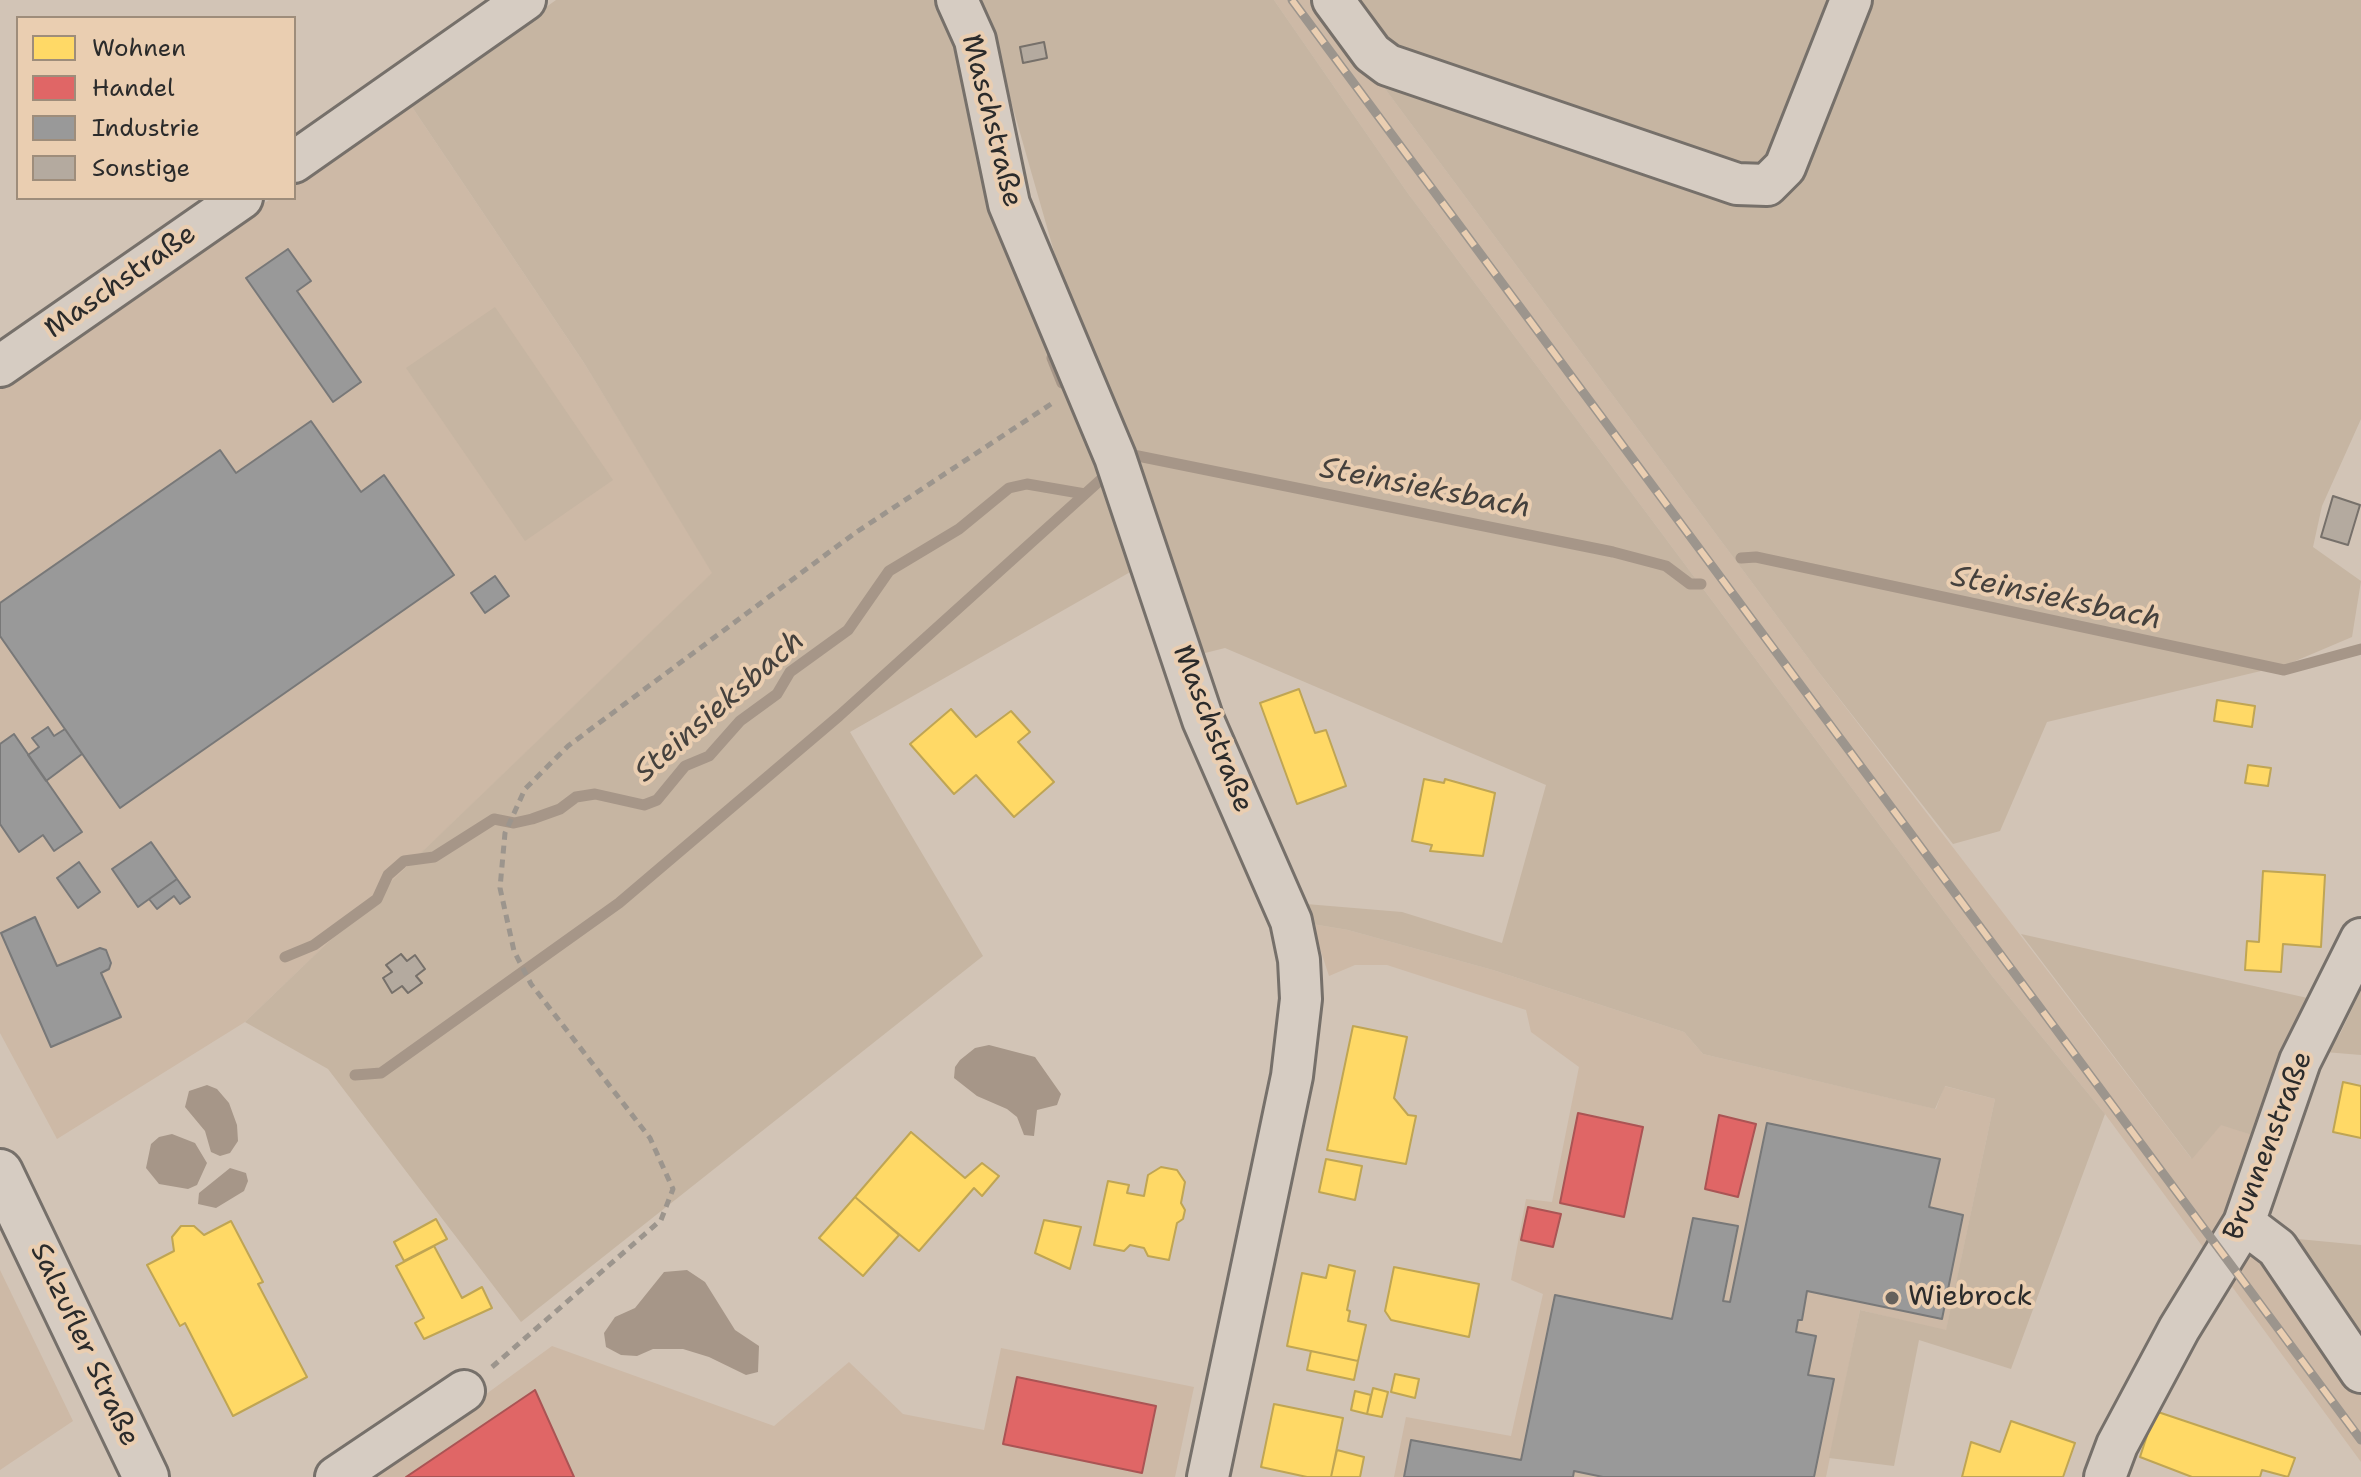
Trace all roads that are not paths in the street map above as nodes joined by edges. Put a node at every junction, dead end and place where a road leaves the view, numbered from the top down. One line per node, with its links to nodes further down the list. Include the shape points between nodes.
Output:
1 (525, 0): 5 (street)
2 (957, 0): 15 (street, Maschstraße, via 975,40 1009,204 1121,473 1203,720 1291,921 1299,960 1301,999 1292,1076)
3 (1333, 0): 4 (street, via 1372,53 1388,65 1737,184 1767,185 1785,167)
4 (1851, 0)
5 (296, 161)
6 (239, 200): 7 (street, Maschstraße)
7 (0, 366)
8 (2361, 939): 10 (street, Brunnenstraße, via 2300,1061)
9 (6, 1199): 13 (main road, Salzufler Straße)
10 (2244, 1223): 11 (street, via 2277,1248); 16 (street, Brunnenstraße, via 2172,1342)
11 (2361, 1372)
12 (464, 1391): 14 (street)
13 (146, 1477)
14 (336, 1477)
15 (1208, 1477)
16 (2105, 1477)

